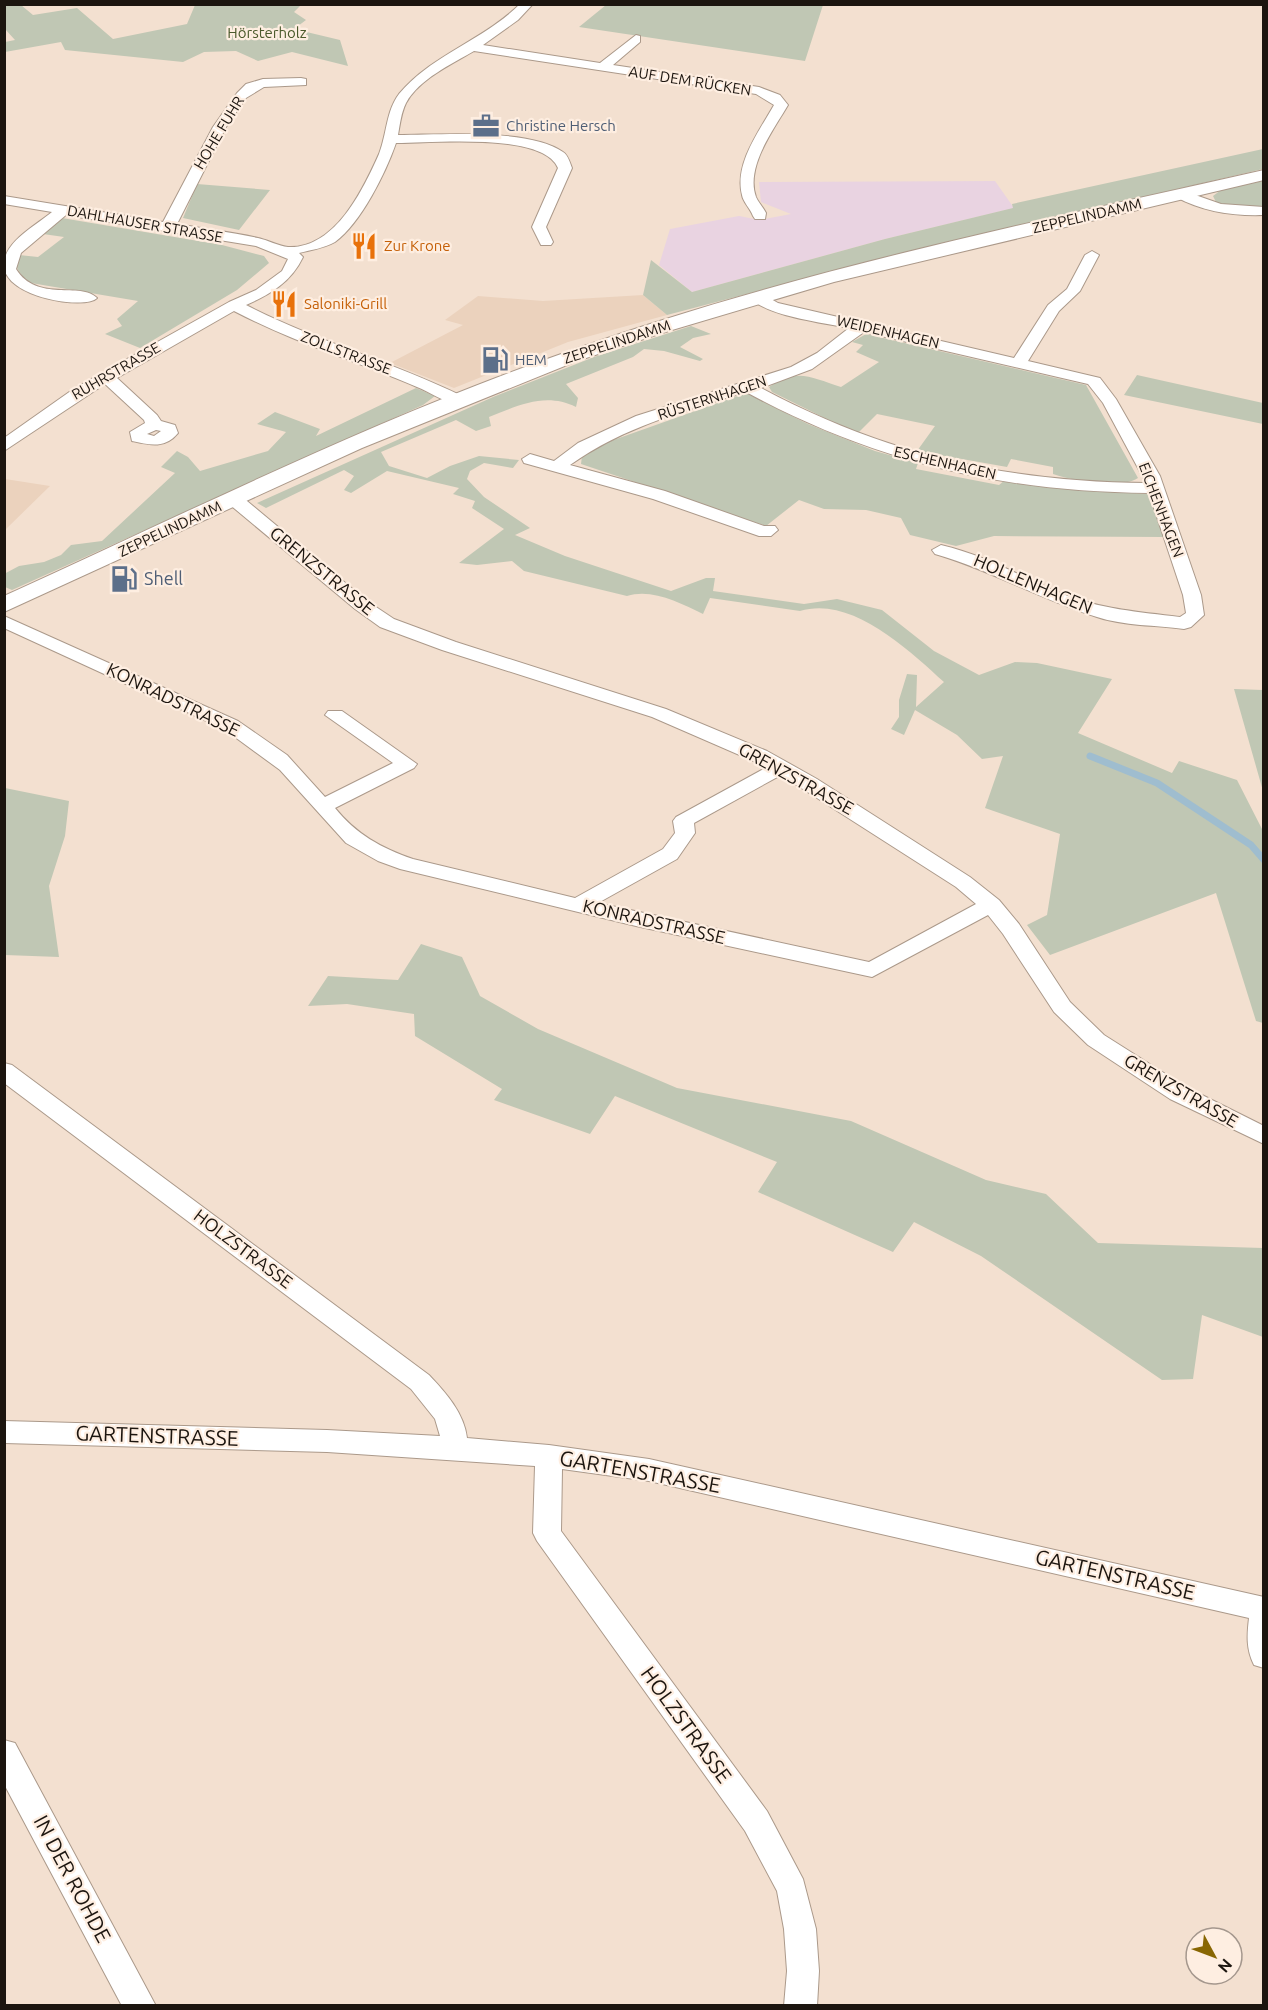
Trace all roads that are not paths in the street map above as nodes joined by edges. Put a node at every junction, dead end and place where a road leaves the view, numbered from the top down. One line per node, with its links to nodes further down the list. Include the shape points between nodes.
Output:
1 (527, 4): 3 (street, via 506,26)
2 (636, 39): 4 (street)
3 (474, 47): 4 (street, AUF DEM RÜCKEN); 6 (street, via 404,96 392,122)
4 (603, 67): 12 (street, AUF DEM RÜCKEN, via 759,92 778,100 781,105 748,178 748,195)
5 (301, 82): 13 (street, HOHE FUHR, via 256,84 239,98 196,171 174,219)
6 (391, 139): 14 (street, via 520,141 560,154 565,168 539,227); 15 (street, via 383,164 339,230 328,240)
7 (1263, 175): 8 (main road, ZEPPELINDAMM)
8 (1181, 194): 11 (street, via 1198,204); 18 (main road, ZEPPELINDAMM, via 895,261)
9 (4, 200): 10 (street, DAHLHAUSER STRASSE)
10 (63, 210): 13 (street, DAHLHAUSER STRASSE); 17 (street, via 14,251 9,269 15,279 32,290)
11 (1263, 211)
12 (760, 216)
13 (166, 226): 15 (street, DAHLHAUSER STRASSE, via 256,242)
14 (546, 243)
15 (285, 252): 19 (street, RUHRSTRASSE, via 273,273 239,297)
16 (1092, 255): 21 (street, via 1072,291 1053,308)
17 (89, 298)
18 (759, 298): 20 (street, WEIDENHAGEN, via 773,306); 25 (main road, ZEPPELINDAMM, via 583,353)
19 (234, 305): 22 (street, RUHRSTRASSE); 25 (street, ZOLLSTRASSE, via 267,323)
20 (862, 326): 21 (street, WEIDENHAGEN); 24 (street, RÜSTERNHAGEN, via 814,362)
21 (1019, 363): 23 (street, WEIDENHAGEN)
22 (103, 378): 26 (street, via 114,382); 27 (street, RUHRSTRASSE)
23 (1094, 381): 30 (street, EICHENHAGEN, via 1110,402)
24 (748, 387): 29 (street, RÜSTERNHAGEN, via 610,434 577,450); 30 (street, ESCHENHAGEN, via 834,431 908,457 1020,480)
25 (458, 400): 31 (main road, ZEPPELINDAMM)
26 (154, 425)
27 (4, 446)
28 (530, 459): 29 (street)
29 (559, 465): 32 (street, via 765,532)
30 (1156, 489): 35 (street, EICHENHAGEN, via 1192,595)
31 (235, 500): 34 (main road, ZEPPELINDAMM); 38 (street, GRENZSTRASSE, via 387,623 659,713)
32 (769, 530)
33 (941, 550): 35 (street, HOLLENHAGEN, via 982,562 1054,597 1105,614 1184,622)
34 (4, 605)
35 (1195, 615)
36 (4, 621): 39 (street, KONRADSTRASSE, via 231,725 293,771)
37 (335, 715): 39 (street, via 407,764)
38 (781, 767): 40 (street, via 682,820 685,833 670,854); 41 (street, GRENZSTRASSE, via 894,836)
39 (322, 806): 40 (street, KONRADSTRASSE, via 343,831 374,853)
40 (578, 904): 41 (street, KONRADSTRASSE, via 872,969)
41 (991, 905): 43 (street, GRENZSTRASSE, via 1062,1007 1096,1040 1178,1093)
42 (4, 1071): 45 (street, HOLZSTRASSE, via 420,1382 442,1405 455,1439)
43 (1263, 1136)
44 (4, 1432): 45 (street, GARTENSTRASSE)
45 (452, 1447): 46 (street, GARTENSTRASSE)
46 (549, 1456): 47 (street, GARTENSTRASSE, via 649,1470); 52 (street, HOLZSTRASSE, via 547,1533 756,1821 792,1889 803,1971)
47 (1263, 1610)
48 (1263, 1614): 49 (street)
49 (1263, 1656)
50 (4, 1753): 51 (street, IN DER ROHDE)
51 (140, 2006)
52 (800, 2006)

